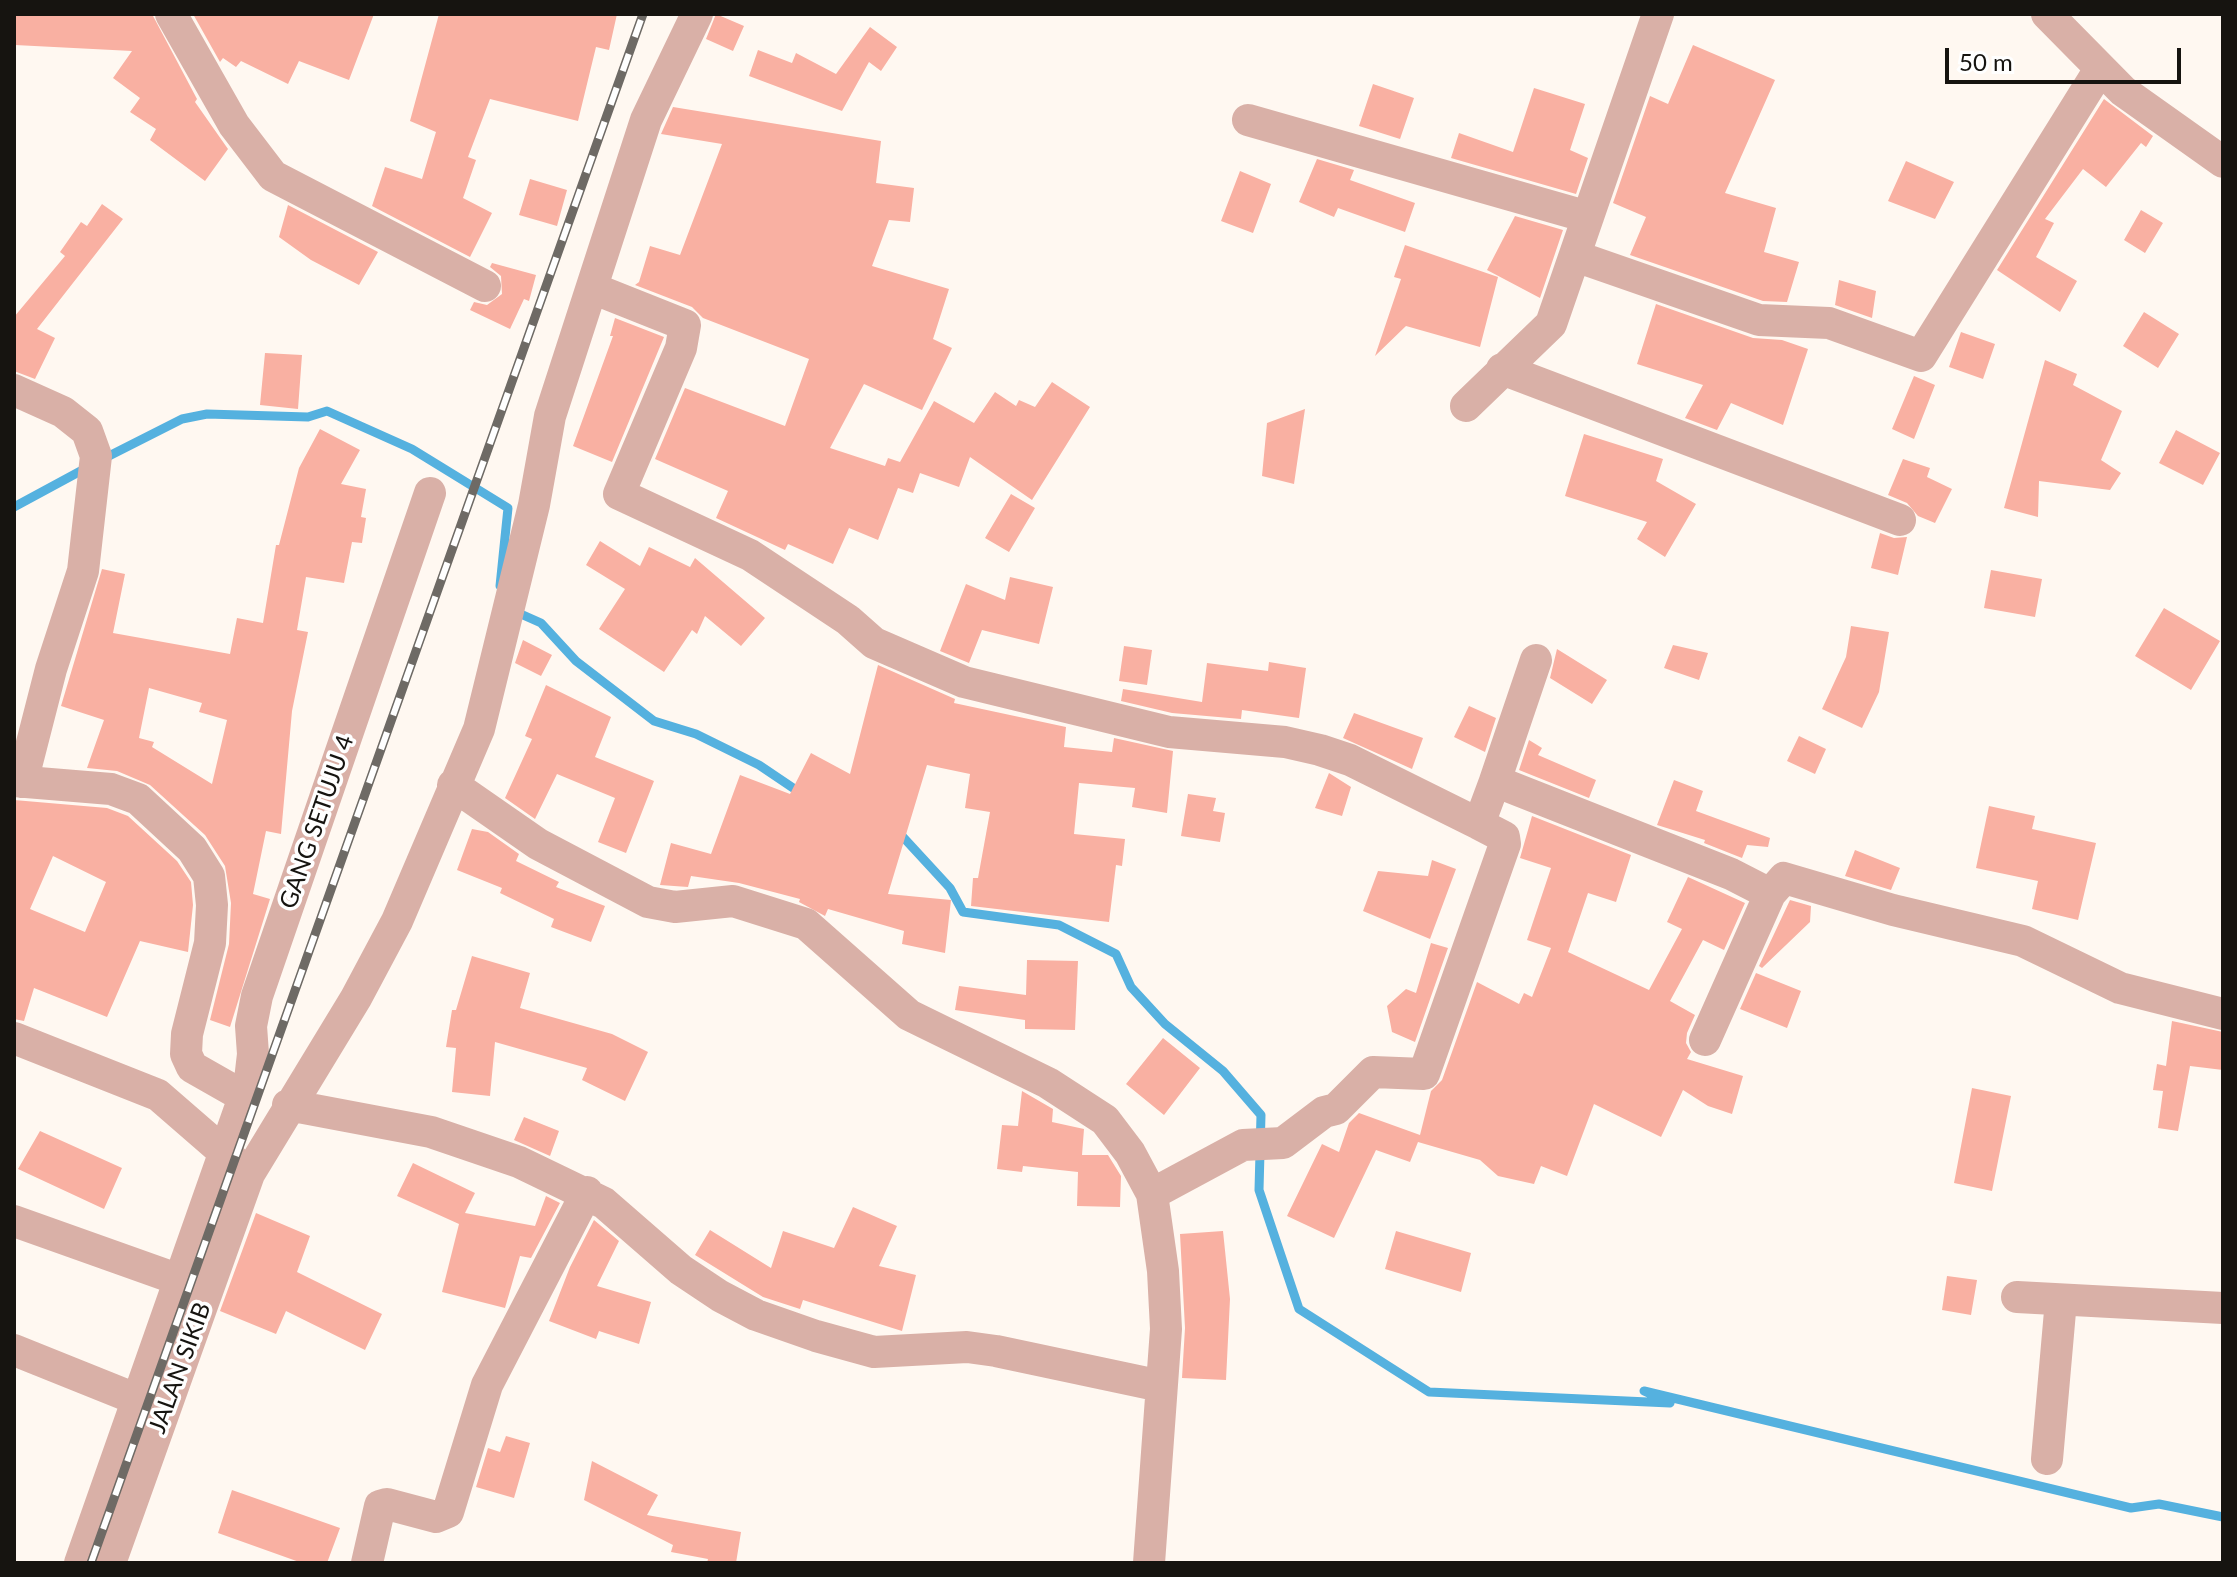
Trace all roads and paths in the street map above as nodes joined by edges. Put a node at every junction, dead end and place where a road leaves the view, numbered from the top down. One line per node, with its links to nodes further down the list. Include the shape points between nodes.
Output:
1 (171, 14): 10 (street, via 234,125 273,176)
2 (697, 14): 11 (street, via 646,120)
3 (1658, 14): 8 (street)
4 (2047, 14): 5 (street)
5 (2100, 69): 7 (street); 9 (street, via 1921,356 1829,323 1759,320)
6 (1248, 120): 8 (street)
7 (2223, 162)
8 (1588, 217): 9 (street)
9 (1575, 256): 12 (street, via 1551,324)
10 (485, 286)
11 (592, 288): 20 (street, via 550,416 483,716); 21 (street, via 685,325 671,372 619,488 622,497 750,555 874,643 964,682 1169,732 1320,750)
12 (1502, 369): 14 (street); 16 (street)
13 (14, 390): 19 (street, via 63,412 87,431 96,464 83,571)
14 (1466, 406)
15 (430, 493): 26 (street, GANG SETUJU 4, via 257,996 252,1067)
16 (1900, 520)
17 (1536, 660): 18 (street)
18 (1495, 781): 21 (street); 22 (street)
19 (18, 782): 26 (street, via 111,789 138,799 192,849 209,876 212,905 210,943 186,1054 192,1067)
20 (453, 785): 27 (street, via 397,921); 30 (street, via 538,844 648,902 675,907 733,901 806,924 909,1015 1048,1083 1105,1120)
21 (1479, 824): 30 (street, via 1504,837 1505,844 1424,1074 1373,1072 1336,1109 1283,1143 1243,1145)
22 (1770, 894): 23 (street, via 1780,879 1789,879 2023,941 2120,988); 25 (street)
23 (2223, 1014)
24 (14, 1038): 28 (street, via 158,1095)
25 (1705, 1040)
26 (243, 1096): 28 (street, GANG SETUJU 4)
27 (288, 1105): 28 (street); 29 (street, via 431,1132)
28 (236, 1164): 32 (street); 41 (street, JALAN SIKIB)
29 (587, 1192): 37 (street, via 720,1296 816,1336 874,1352 967,1347 996,1351); 42 (street, via 487,1385 448,1512 436,1517 380,1506)
30 (1152, 1194): 37 (street, via 1166,1329)
31 (14, 1221): 32 (street)
32 (177, 1279): 38 (street)
33 (2017, 1297): 34 (street)
34 (2061, 1300): 35 (street); 39 (street)
35 (2223, 1308)
36 (14, 1350): 38 (street)
37 (1161, 1386): 43 (street)
38 (136, 1399): 40 (street)
39 (2047, 1459)
40 (80, 1563)
41 (110, 1563)
42 (367, 1563)
43 (1149, 1563)

